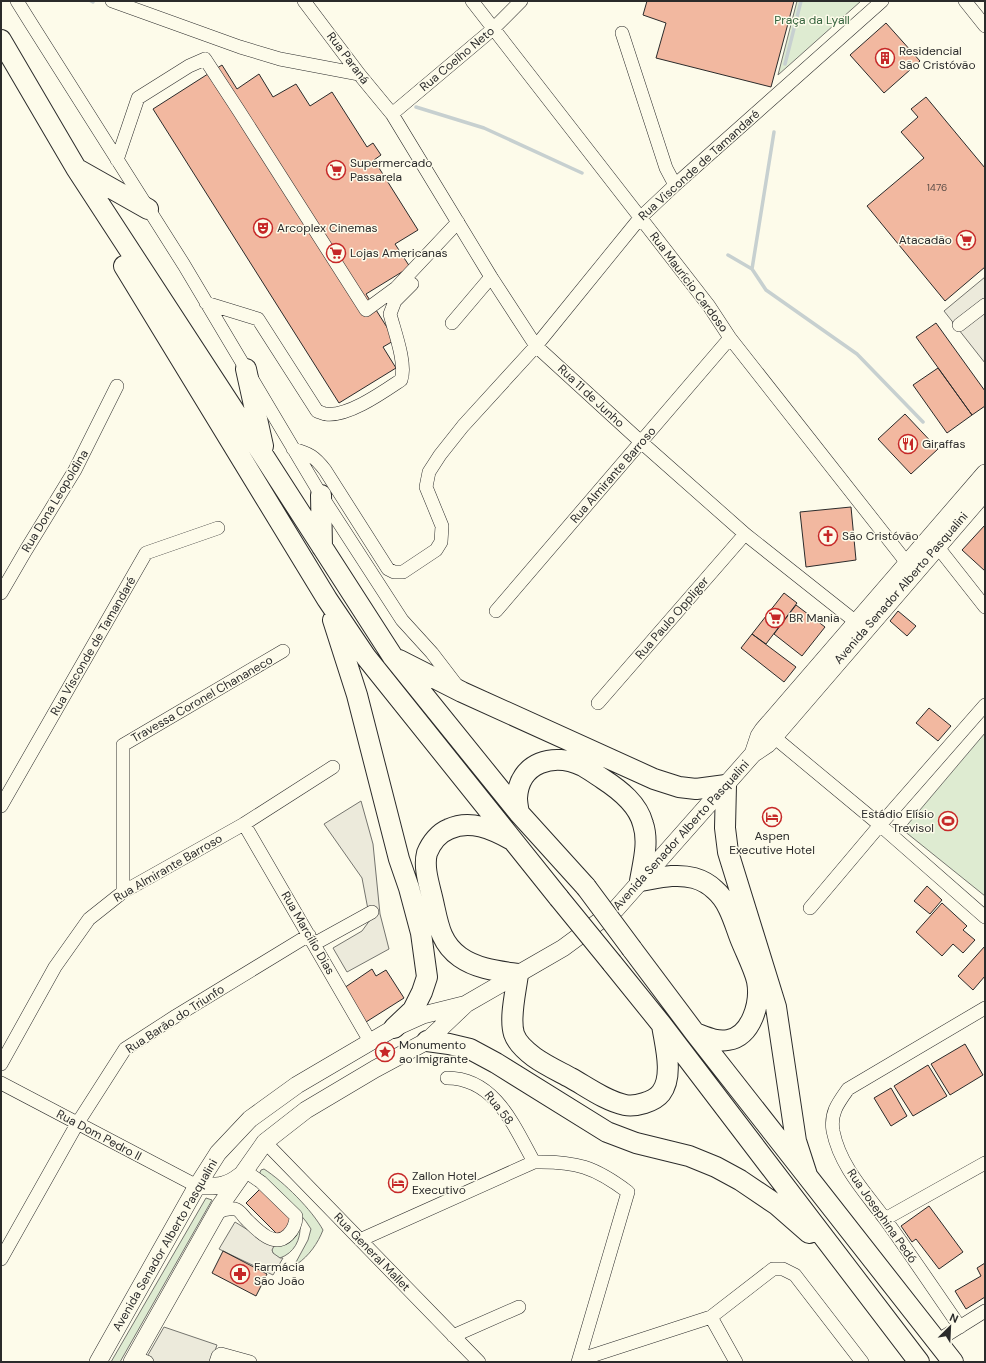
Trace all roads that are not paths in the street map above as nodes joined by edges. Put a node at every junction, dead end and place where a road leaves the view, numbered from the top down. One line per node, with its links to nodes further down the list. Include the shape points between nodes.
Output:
1 (17, 1): 15 (street)
2 (112, 1): 13 (street, via 280,59)
3 (304, 1): 13 (street, Rua Paraná)
4 (472, 1): 9 (street, Rua Maurício Cardoso)
5 (521, 1): 9 (street, Rua Coelho Neto)
6 (882, 1): 17 (street, Rua Visconde de Tamandaré)
7 (965, 1): 8 (street)
8 (985, 26)
9 (493, 29): 14 (street, Rua Coelho Neto); 19 (street, Rua Maurício Cardoso)
10 (622, 33): 17 (street, via 666,168)
11 (1, 40): 16 (highway)
12 (1, 64): 42 (highway)
13 (359, 74): 14 (street, Rua Paraná)
14 (392, 114): 20 (street, Rua 11 de Junho)
15 (117, 160): 18 (street); 20 (street, via 138,98 205,59 366,310 396,288)
16 (76, 168): 18 (highway); 32 (highway)
17 (675, 185): 19 (street, Rua Visconde de Tamandaré)
18 (148, 209): 22 (street)
19 (640, 218): 26 (street, Rua Maurício Cardoso); 27 (street, Rua Visconde de Tamandaré)
20 (461, 226): 21 (street, Rua 11 de Junho); 22 (street, via 395,301 390,314 400,348 403,374 401,380 368,402 337,414 317,411 258,320)
21 (491, 277): 24 (street); 27 (street, Rua 11 de Junho)
22 (206, 303): 28 (street)
23 (985, 305): 25 (street)
24 (452, 323)
25 (959, 325)
26 (730, 338): 30 (street, Rua Almirante Barroso); 40 (street, Rua Maurício Cardoso)
27 (536, 346): 30 (street, Rua 11 de Junho); 31 (street, Rua Visconde de Tamandaré, via 463,426 429,472 426,487 442,526 441,542 436,550 403,572 388,569 315,458)
28 (246, 369): 31 (street); 32 (highway)
29 (117, 386): 41 (street, Rua Dona Leopoldina, via 75,470)
30 (641, 442): 37 (street, Rua 11 de Junho); 44 (street, Rua Almirante Barroso)
31 (294, 449): 35 (street)
32 (266, 458): 39 (highway)
33 (985, 473): 40 (main road, Avenida Senador Alberto Pasqualini)
34 (985, 492): 38 (main road, Avenida Senador Alberto Pasqualini)
35 (321, 495): 39 (highway); 48 (street, via 402,620)
36 (218, 528): 55 (street, Rua Visconde de Tamandaré, via 146,553)
37 (745, 534): 45 (street, Rua 11 de Junho); 49 (street, Rua Paulo Oppliger)
38 (937, 546): 43 (street); 51 (main road, Avenida Senador Alberto Pasqualini)
39 (322, 547): 47 (highway)
40 (906, 563): 45 (main road, Avenida Senador Alberto Pasqualini)
41 (1, 593)
42 (327, 599): 59 (highway, via 366,657); 70 (highway, via 357,695 399,859 421,933 427,976 413,1010)
43 (985, 607)
44 (496, 611)
45 (856, 622): 52 (main road, Avenida Senador Alberto Pasqualini, via 763,730)
46 (283, 651): 61 (street, Travessa Coronel Chananeco, via 123,745)
47 (392, 656): 48 (highway); 56 (highway)
48 (462, 692): 54 (highway, via 654,779 696,789)
49 (598, 703)
50 (985, 705): 58 (street)
51 (774, 737): 52 (main road, Avenida Senador Alberto Pasqualini); 58 (street)
52 (753, 754): 54 (main road, Avenida Senador Alberto Pasqualini)
53 (333, 767): 57 (street, Rua Almirante Barroso)
54 (726, 785): 60 (main road, Avenida Senador Alberto Pasqualini); 84 (highway, via 725,828 728,852 776,1007 796,1141)
55 (3, 797)
56 (519, 813): 60 (highway, via 519,787 529,769 540,762 552,759 582,766 615,787 637,810 644,824 646,840); 71 (highway, bridge, via 586,887)
57 (244, 824): 61 (street, Rua Almirante Barroso); 65 (street, Rua Marcílio Dias)
58 (880, 825): 62 (street); 64 (street)
59 (516, 842): 66 (highway, via 480,826 464,824 442,832 435,839 427,854 426,869 440,931 447,945 460,957 482,968); 69 (highway, bridge)
60 (640, 881): 66 (main road, Avenida Senador Alberto Pasqualini, via 616,909 563,948); 71 (highway, via 683,876 694,878 715,890 727,904 757,980 757,998 745,1031 728,1040 716,1040)
61 (123, 892): 74 (street, Rua Almirante Barroso, via 89,918 55,967)
62 (810, 908)
63 (372, 912): 65 (street, Rua Barão do Triunfo)
64 (985, 917)
65 (312, 940): 73 (street, Rua Marcílio Dias); 79 (street, Rua Barão do Triunfo, via 176,1016 125,1049)
66 (518, 974): 67 (main road, Avenida Senador Alberto Pasqualini); 69 (highway, via 512,1024 514,1035 522,1048 611,1100 635,1105 647,1102 661,1093 669,1071)
67 (466, 1004): 70 (main road, Avenida Senador Alberto Pasqualini, via 423,1015); 72 (main road, Avenida Senador Alberto Pasqualini)
68 (985, 1008): 87 (street, Rua Josephina Pedó, via 848,1089 834,1108 833,1130 839,1151 850,1172)
69 (662, 1025): 90 (highway)
70 (394, 1028): 73 (main road, Avenida Senador Alberto Pasqualini)
71 (696, 1033): 84 (highway)
72 (427, 1041): 76 (main road, Avenida Senador Alberto Pasqualini); 90 (highway, via 470,1049 607,1132 716,1166 777,1205)
73 (371, 1043): 76 (main road, via 374,1049 373,1056); 78 (main road, Avenida Senador Alberto Pasqualini)
74 (1, 1064)
75 (447, 1078): 81 (street, Rua 58, via 476,1084 491,1094 512,1123)
76 (354, 1082): 80 (main road, Avenida Senador Alberto Pasqualini, via 306,1110)
77 (1, 1083): 79 (street, Rua Dom Pedro II)
78 (297, 1085): 80 (main road, via 262,1124 260,1130); 85 (main road, Avenida Senador Alberto Pasqualini, via 250,1119 218,1154)
79 (77, 1124): 85 (street, Rua Dom Pedro II); 89 (street, Rua Barão do Triunfo)
80 (265, 1142): 83 (main road, Avenida Senador Alberto Pasqualini); 88 (street, Rua General Mallet)
81 (534, 1162): 88 (street); 99 (street, via 553,1161 594,1170 628,1192)
82 (985, 1164): 87 (street)
83 (244, 1172): 85 (main road, via 232,1182 220,1186); 86 (main road, Avenida Senador Alberto Pasqualini); 86 (street, via 261,1182 296,1216 291,1232 284,1239 271,1239 237,1210 226,1209)
84 (808, 1175): 97 (highway)
85 (197, 1186): 100 (main road, Avenida Senador Alberto Pasqualini)
86 (217, 1213): 98 (main road, Avenida Senador Alberto Pasqualini)
87 (885, 1219): 95 (street, Rua Josephina Pedó)
88 (360, 1240): 96 (street, Rua General Mallet)
89 (1, 1259)
90 (843, 1263): 93 (highway)
91 (519, 1307): 96 (street)
92 (985, 1311): 95 (street)
93 (884, 1315): 106 (highway); 107 (highway)
94 (711, 1317): 99 (street); 104 (street); 105 (street, via 773,1269 783,1269 795,1275)
95 (960, 1327): 97 (street)
96 (453, 1336): 103 (street, Rua General Mallet)
97 (937, 1341): 108 (highway)
98 (138, 1361)
99 (578, 1361)
100 (98, 1362)
101 (216, 1362): 102 (street, via 221,1354)
102 (250, 1362)
103 (479, 1362)
104 (736, 1362)
105 (862, 1362)
106 (907, 1362)
107 (919, 1362)
108 (953, 1362)

